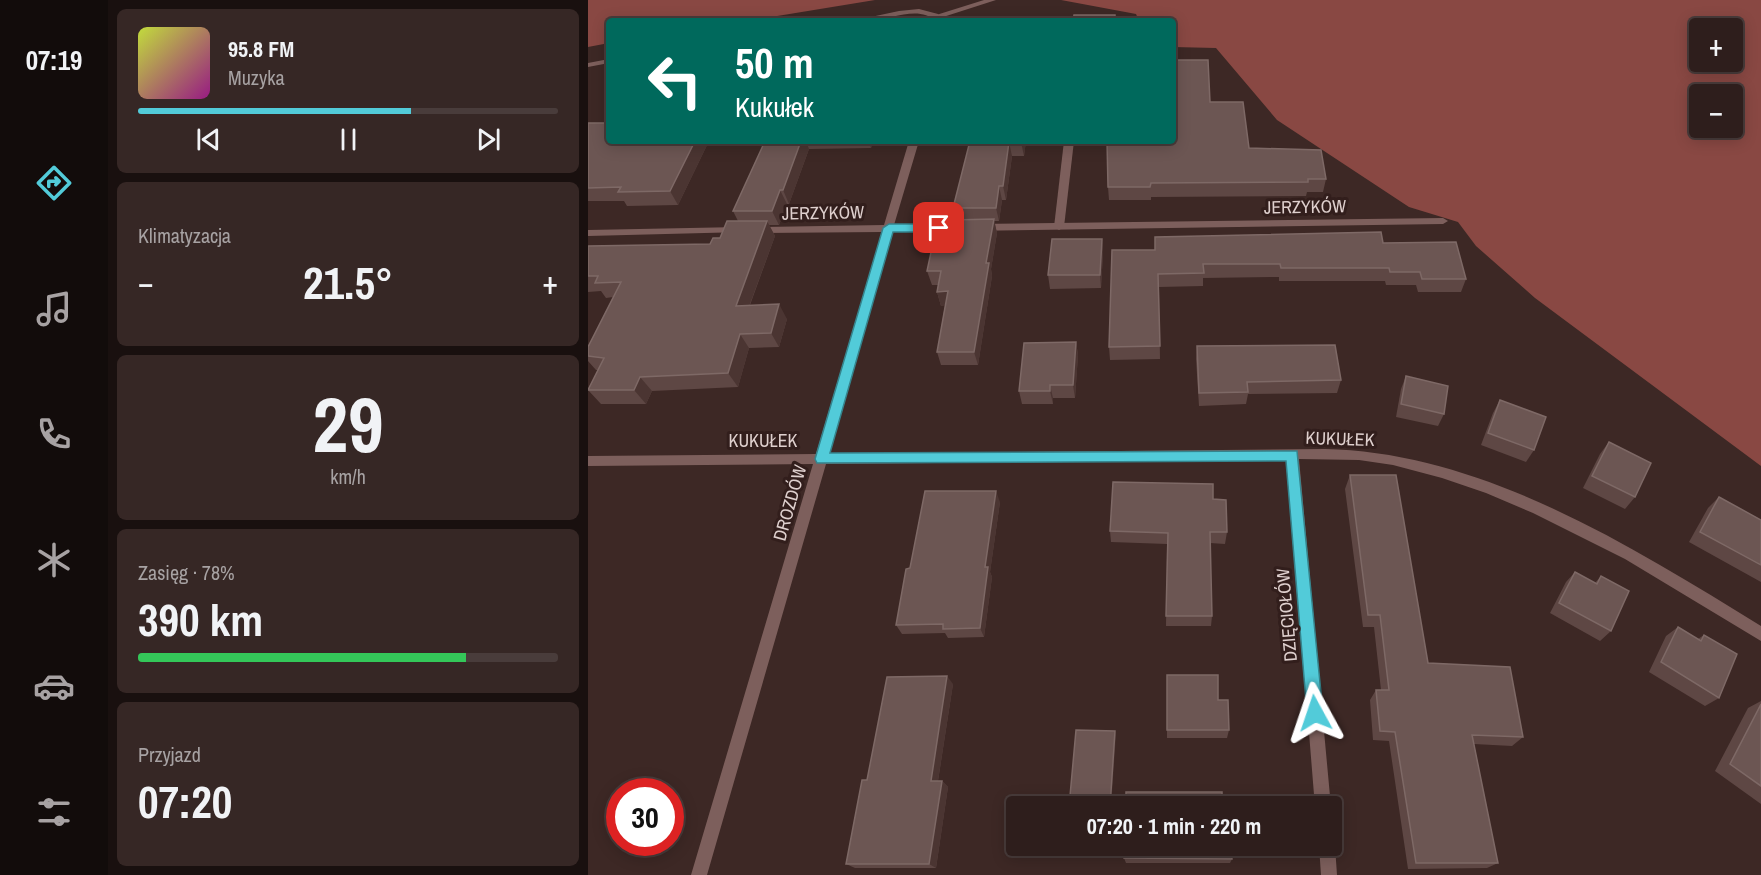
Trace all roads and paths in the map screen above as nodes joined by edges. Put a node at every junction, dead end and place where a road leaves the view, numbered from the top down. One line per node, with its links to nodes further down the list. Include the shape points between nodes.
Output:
1 (992, 0): 3 (street)
2 (882, 18): 3 (street, via 925,12)
3 (939, 18)
4 (606, 61): 5 (street)
5 (588, 64)
6 (913, 144): 10 (street, DROZDÓW)
7 (1069, 144): 9 (street)
8 (1443, 222): 9 (street, JERZYKÓW)
9 (1059, 226): 10 (street, JERZYKÓW)
10 (889, 228): 11 (street, JERZYKÓW); 13 (street, DROZDÓW)
11 (588, 233)
12 (1293, 455): 13 (street, KUKUŁEK); 15 (street, KUKUŁEK, via 1391,459 1483,484 1625,551); 16 (street, DZIĘCIOŁÓW)
13 (822, 459): 14 (street, KUKUŁEK); 18 (street, DROZDÓW)
14 (588, 461)
15 (1761, 634)
16 (1322, 796)
17 (1328, 856): 19 (street)
18 (699, 875)
19 (1329, 875)

